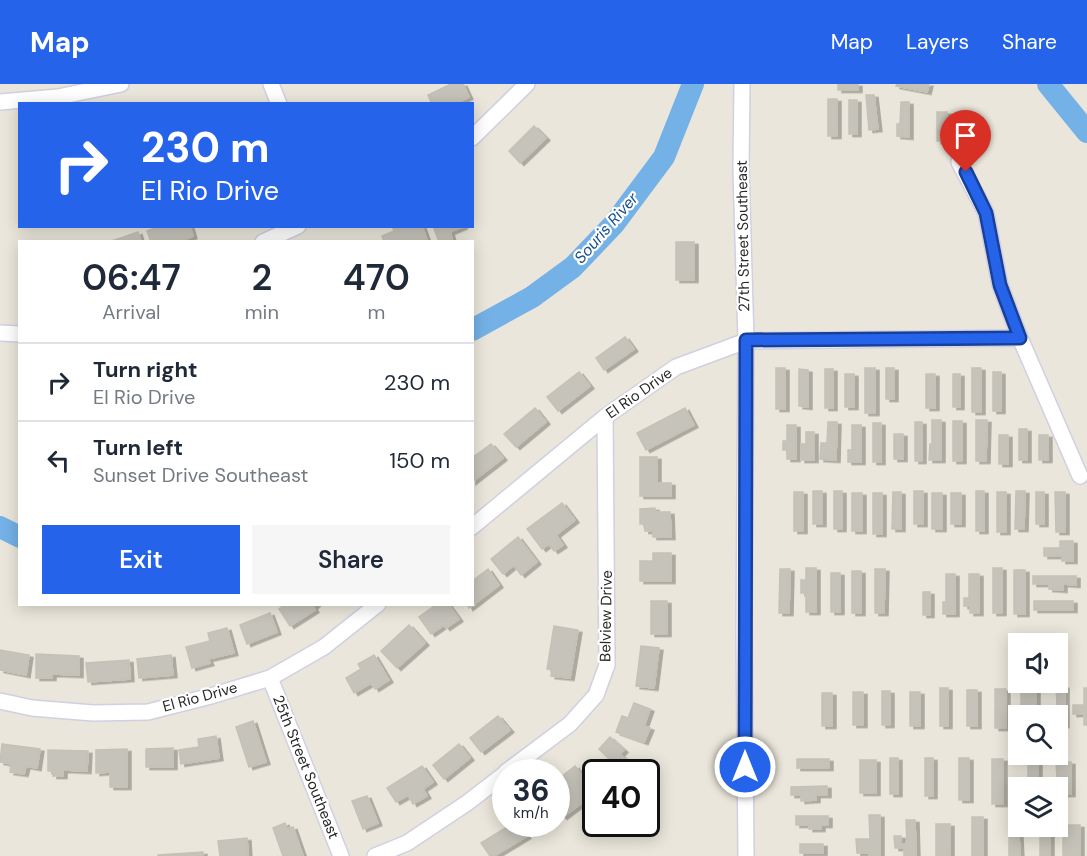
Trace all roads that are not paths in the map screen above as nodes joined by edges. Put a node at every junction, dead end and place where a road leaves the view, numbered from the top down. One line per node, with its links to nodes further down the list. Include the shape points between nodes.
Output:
1 (121, 84): 5 (street, via 58,97)
2 (271, 84): 6 (street)
3 (519, 87): 7 (street)
4 (742, 88): 14 (street, 27th Street Southeast)
5 (0, 102)
6 (278, 102)
7 (474, 136)
8 (959, 162): 13 (street, via 986,213 1000,285)
9 (294, 228): 10 (street)
10 (267, 240)
11 (0, 333): 12 (street)
12 (18, 334)
13 (1020, 338): 14 (street, El Rio Drive); 16 (street)
14 (746, 340): 15 (street, El Rio Drive, via 676,367); 25 (street, 27th Street Southeast)
15 (605, 417): 17 (street, El Rio Drive); 21 (street, Belview Drive, via 607,665 596,695 570,724)
16 (1080, 476)
17 (474, 525)
18 (375, 606): 19 (street, El Rio Drive, via 324,647)
19 (270, 678): 20 (street, El Rio Drive, via 148,712 93,713); 23 (street, 25th Street Southeast)
20 (0, 701)
21 (524, 759)
22 (492, 783): 24 (street, Belview Drive, via 407,843)
23 (341, 856)
24 (375, 856)
25 (746, 856)

